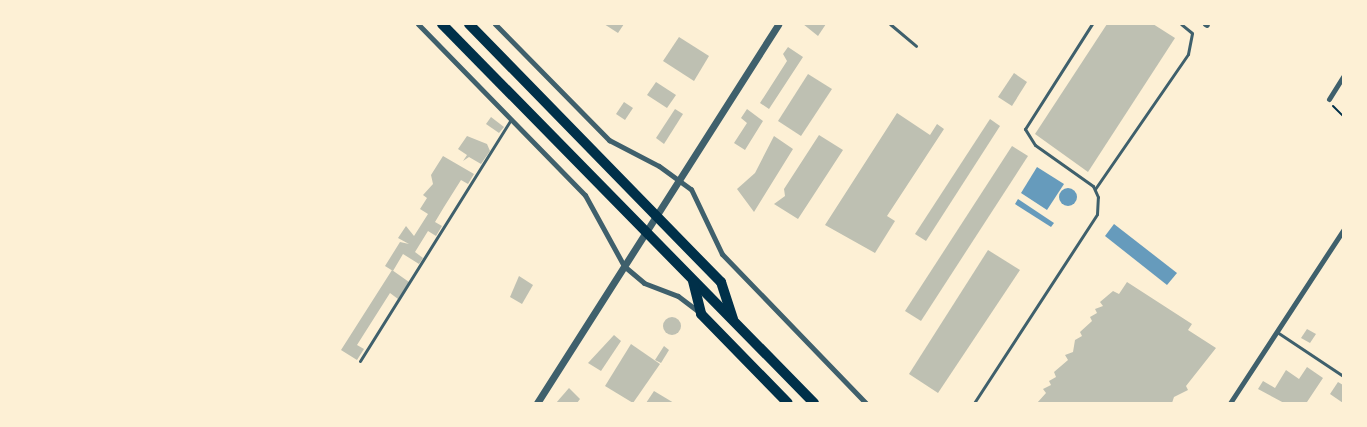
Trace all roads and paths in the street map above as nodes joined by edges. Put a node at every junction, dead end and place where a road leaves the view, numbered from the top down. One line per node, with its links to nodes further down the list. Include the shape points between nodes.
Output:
1 (418, 24): 13 (street)
2 (442, 24): 18 (highway)
3 (469, 24): 16 (highway)
4 (495, 24): 14 (street, via 609,140)
5 (778, 24): 14 (street)
6 (890, 24): 9 (lane)
7 (1092, 24): 15 (lane, via 1025,129 1035,145)
8 (1181, 24): 15 (lane, via 1192,33 1188,54)
9 (916, 46)
10 (1343, 77): 11 (street)
11 (1329, 98): 12 (path)
12 (1343, 116)
13 (512, 118): 19 (street, via 585,195); 24 (lane)
14 (678, 178): 16 (street); 29 (street, via 700,201 708,231 722,254)
15 (1094, 190): 30 (lane, via 1097,214)
16 (655, 214): 18 (street); 22 (highway, via 721,282)
17 (1343, 230): 23 (street)
18 (646, 231): 19 (street); 20 (highway)
19 (624, 266): 21 (street, via 644,283 678,296); 26 (street)
20 (693, 280): 21 (highway); 22 (highway)
21 (700, 314): 27 (highway)
22 (733, 320): 28 (highway)
23 (1277, 332): 25 (lane); 31 (street)
24 (360, 361)
25 (1343, 376)
26 (537, 403)
27 (788, 403)
28 (814, 403)
29 (866, 403)
30 (974, 403)
31 (1230, 403)

